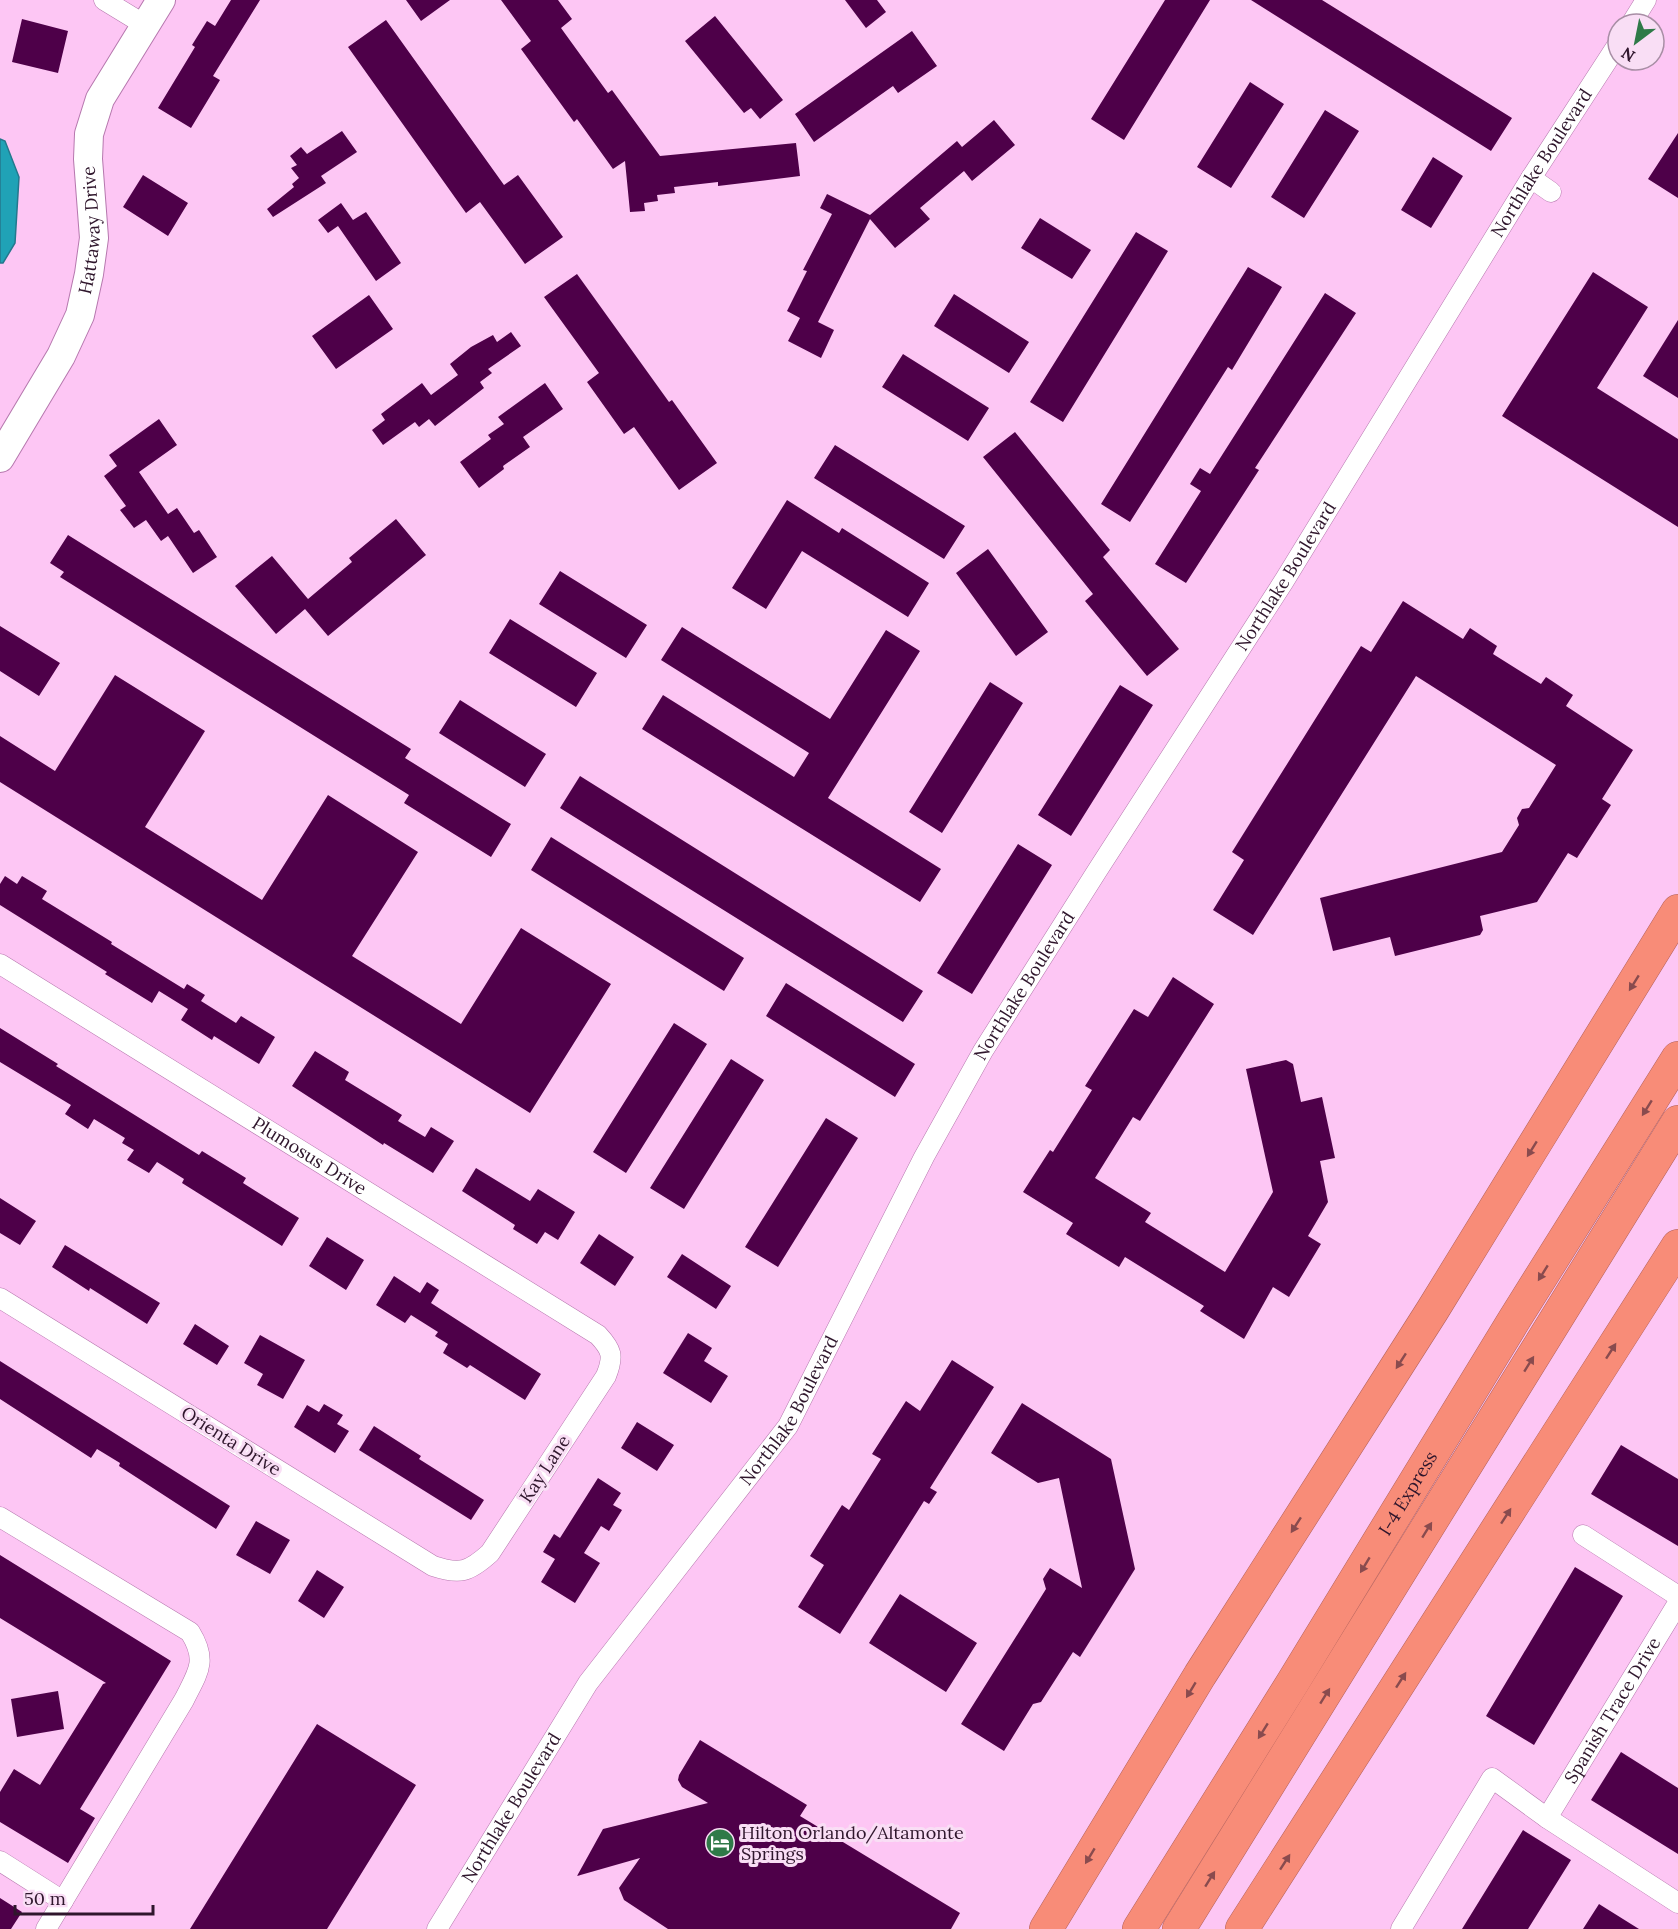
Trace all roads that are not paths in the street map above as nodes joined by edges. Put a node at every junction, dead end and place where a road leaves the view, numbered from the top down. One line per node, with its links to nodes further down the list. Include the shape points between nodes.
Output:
1 (104, 0): 3 (street)
2 (161, 0): 3 (street, Hattaway Drive)
3 (146, 25): 7 (street, Hattaway Drive, via 100,99 89,134 94,238 80,315)
4 (1606, 62): 5 (street, Northlake Boulevard)
5 (1531, 178): 6 (street); 25 (street, Northlake Boulevard, via 1284,581 983,1051 924,1157 788,1426 588,1683)
6 (1551, 192)
7 (0, 458)
8 (1678, 911): 26 (highway, one-way to 26, via 1432,1311 1200,1675)
9 (0, 964): 14 (street, Plumosus Drive, via 598,1335 608,1345)
10 (1678, 1058): 27 (highway, I-4 Express, one-way to 27)
11 (1678, 1122): 28 (highway, I-4 Express, one-way to 11)
12 (1678, 1246): 29 (highway, one-way to 12)
13 (0, 1298): 17 (street, Orienta Drive, via 433,1566 451,1572)
14 (612, 1357): 17 (street, Kay Lane, via 606,1376 490,1553)
15 (0, 1517): 22 (street, via 190,1632 199,1646 201,1663 184,1700)
16 (1583, 1535): 18 (street)
17 (465, 1570)
18 (1678, 1596)
19 (1678, 1604): 20 (street, Spanish Trace Drive)
20 (1547, 1818): 23 (street); 30 (street, via 1492,1778)
21 (0, 1861): 22 (street)
22 (63, 1900): 24 (street)
23 (1678, 1903)
24 (46, 1929)
25 (437, 1929)
26 (1046, 1929)
27 (1138, 1929)
28 (1179, 1929)
29 (1242, 1929)
30 (1401, 1929)

